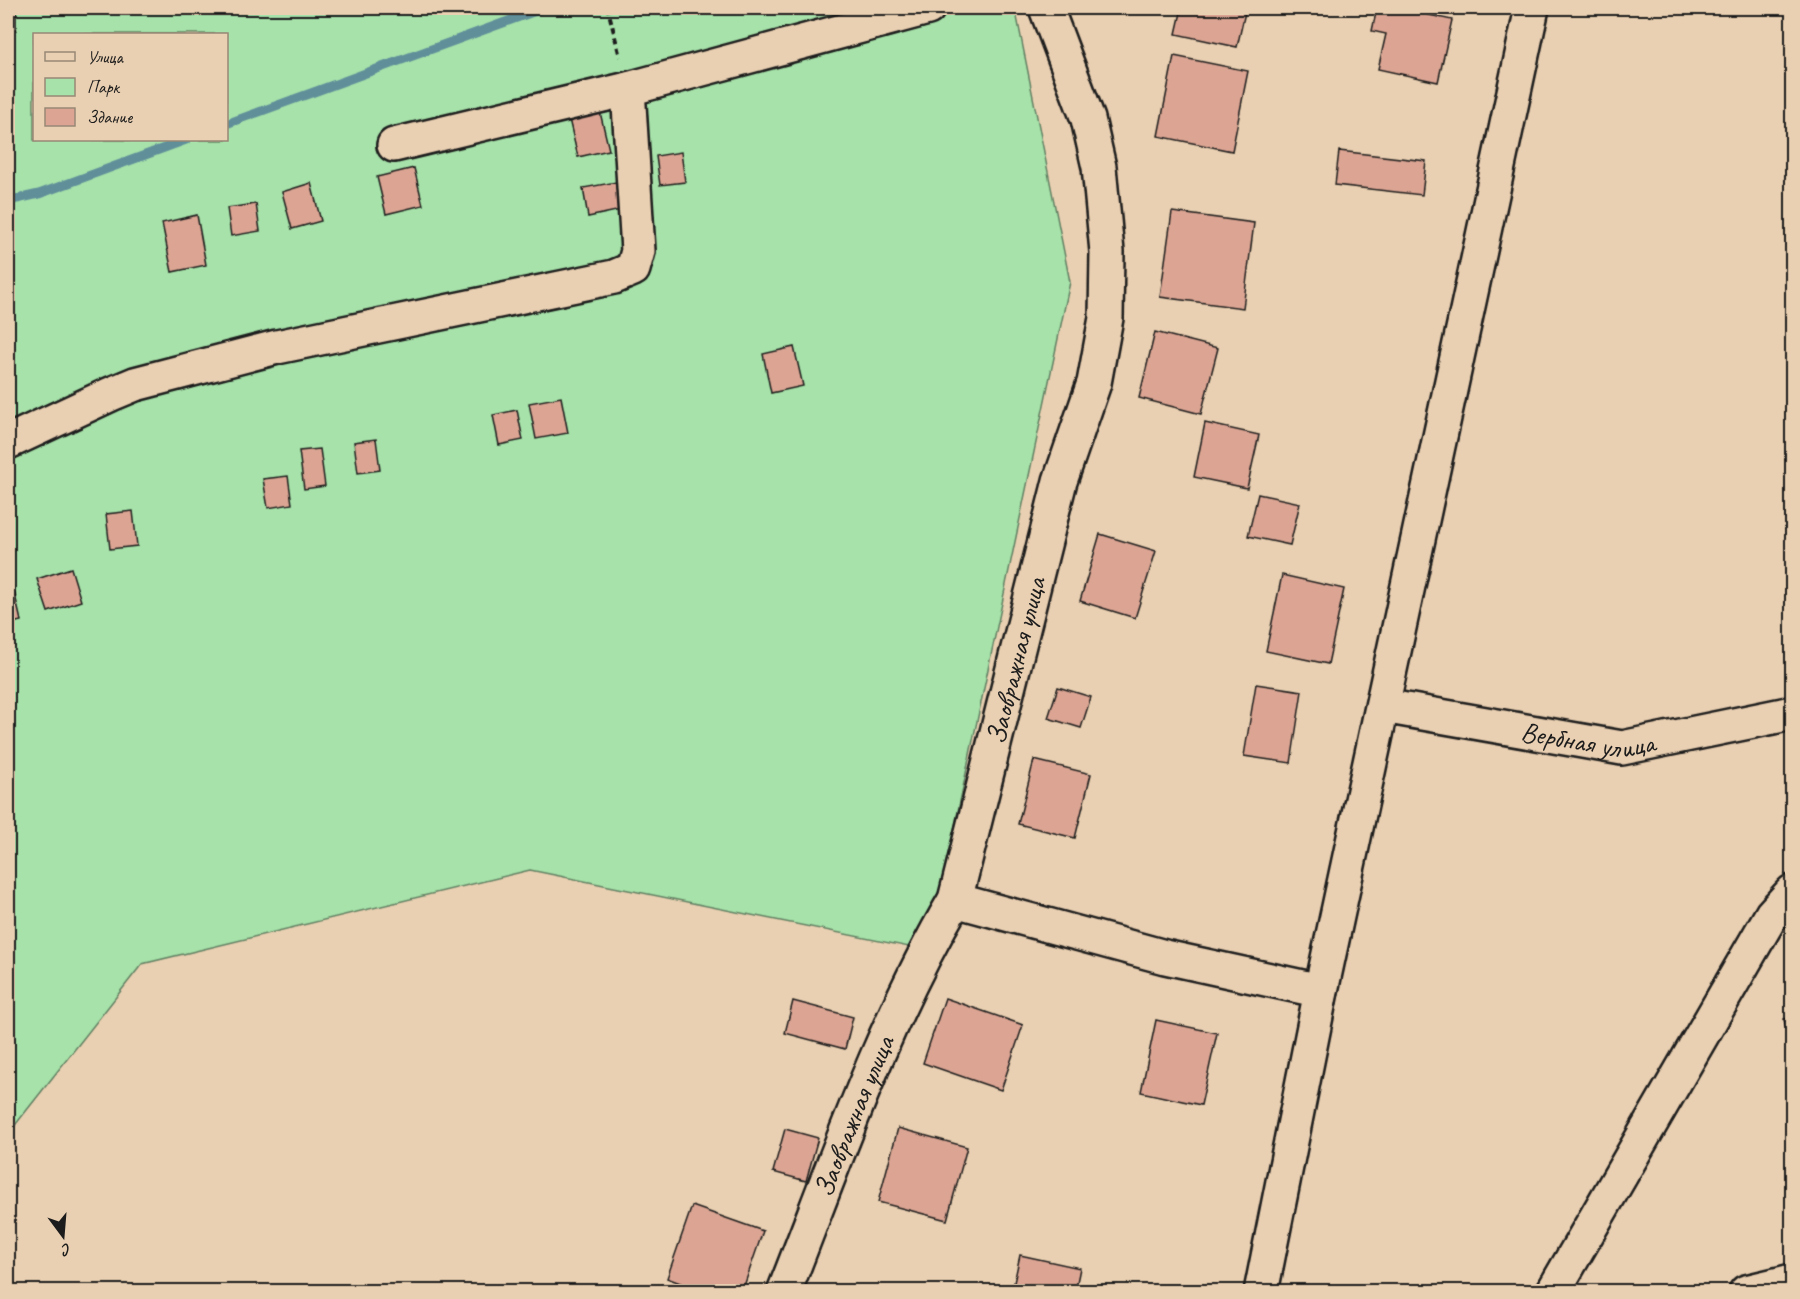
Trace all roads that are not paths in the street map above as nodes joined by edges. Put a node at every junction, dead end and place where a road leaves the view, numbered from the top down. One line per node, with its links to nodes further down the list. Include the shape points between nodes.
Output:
1 (928, 8): 4 (street)
2 (1046, 8): 10 (street, Заовражная улица, via 1088,119 1099,167 1107,252 1106,318 1094,383 1060,481)
3 (1532, 8): 7 (street)
4 (628, 89): 5 (street); 6 (street, via 638,251 633,269 614,277 278,347 135,384)
5 (394, 145)
6 (8, 442)
7 (1383, 706): 8 (street, Вербная улица, via 1622,748); 11 (street)
8 (1792, 713)
9 (1792, 892): 15 (street, via 1772,914)
10 (955, 900): 11 (street, via 1165,957); 13 (street, Заовражная улица, via 878,1055)
11 (1321, 991): 14 (street)
12 (1792, 1281): 16 (street)
13 (784, 1292)
14 (1261, 1292)
15 (1553, 1292)
16 (1746, 1292)

